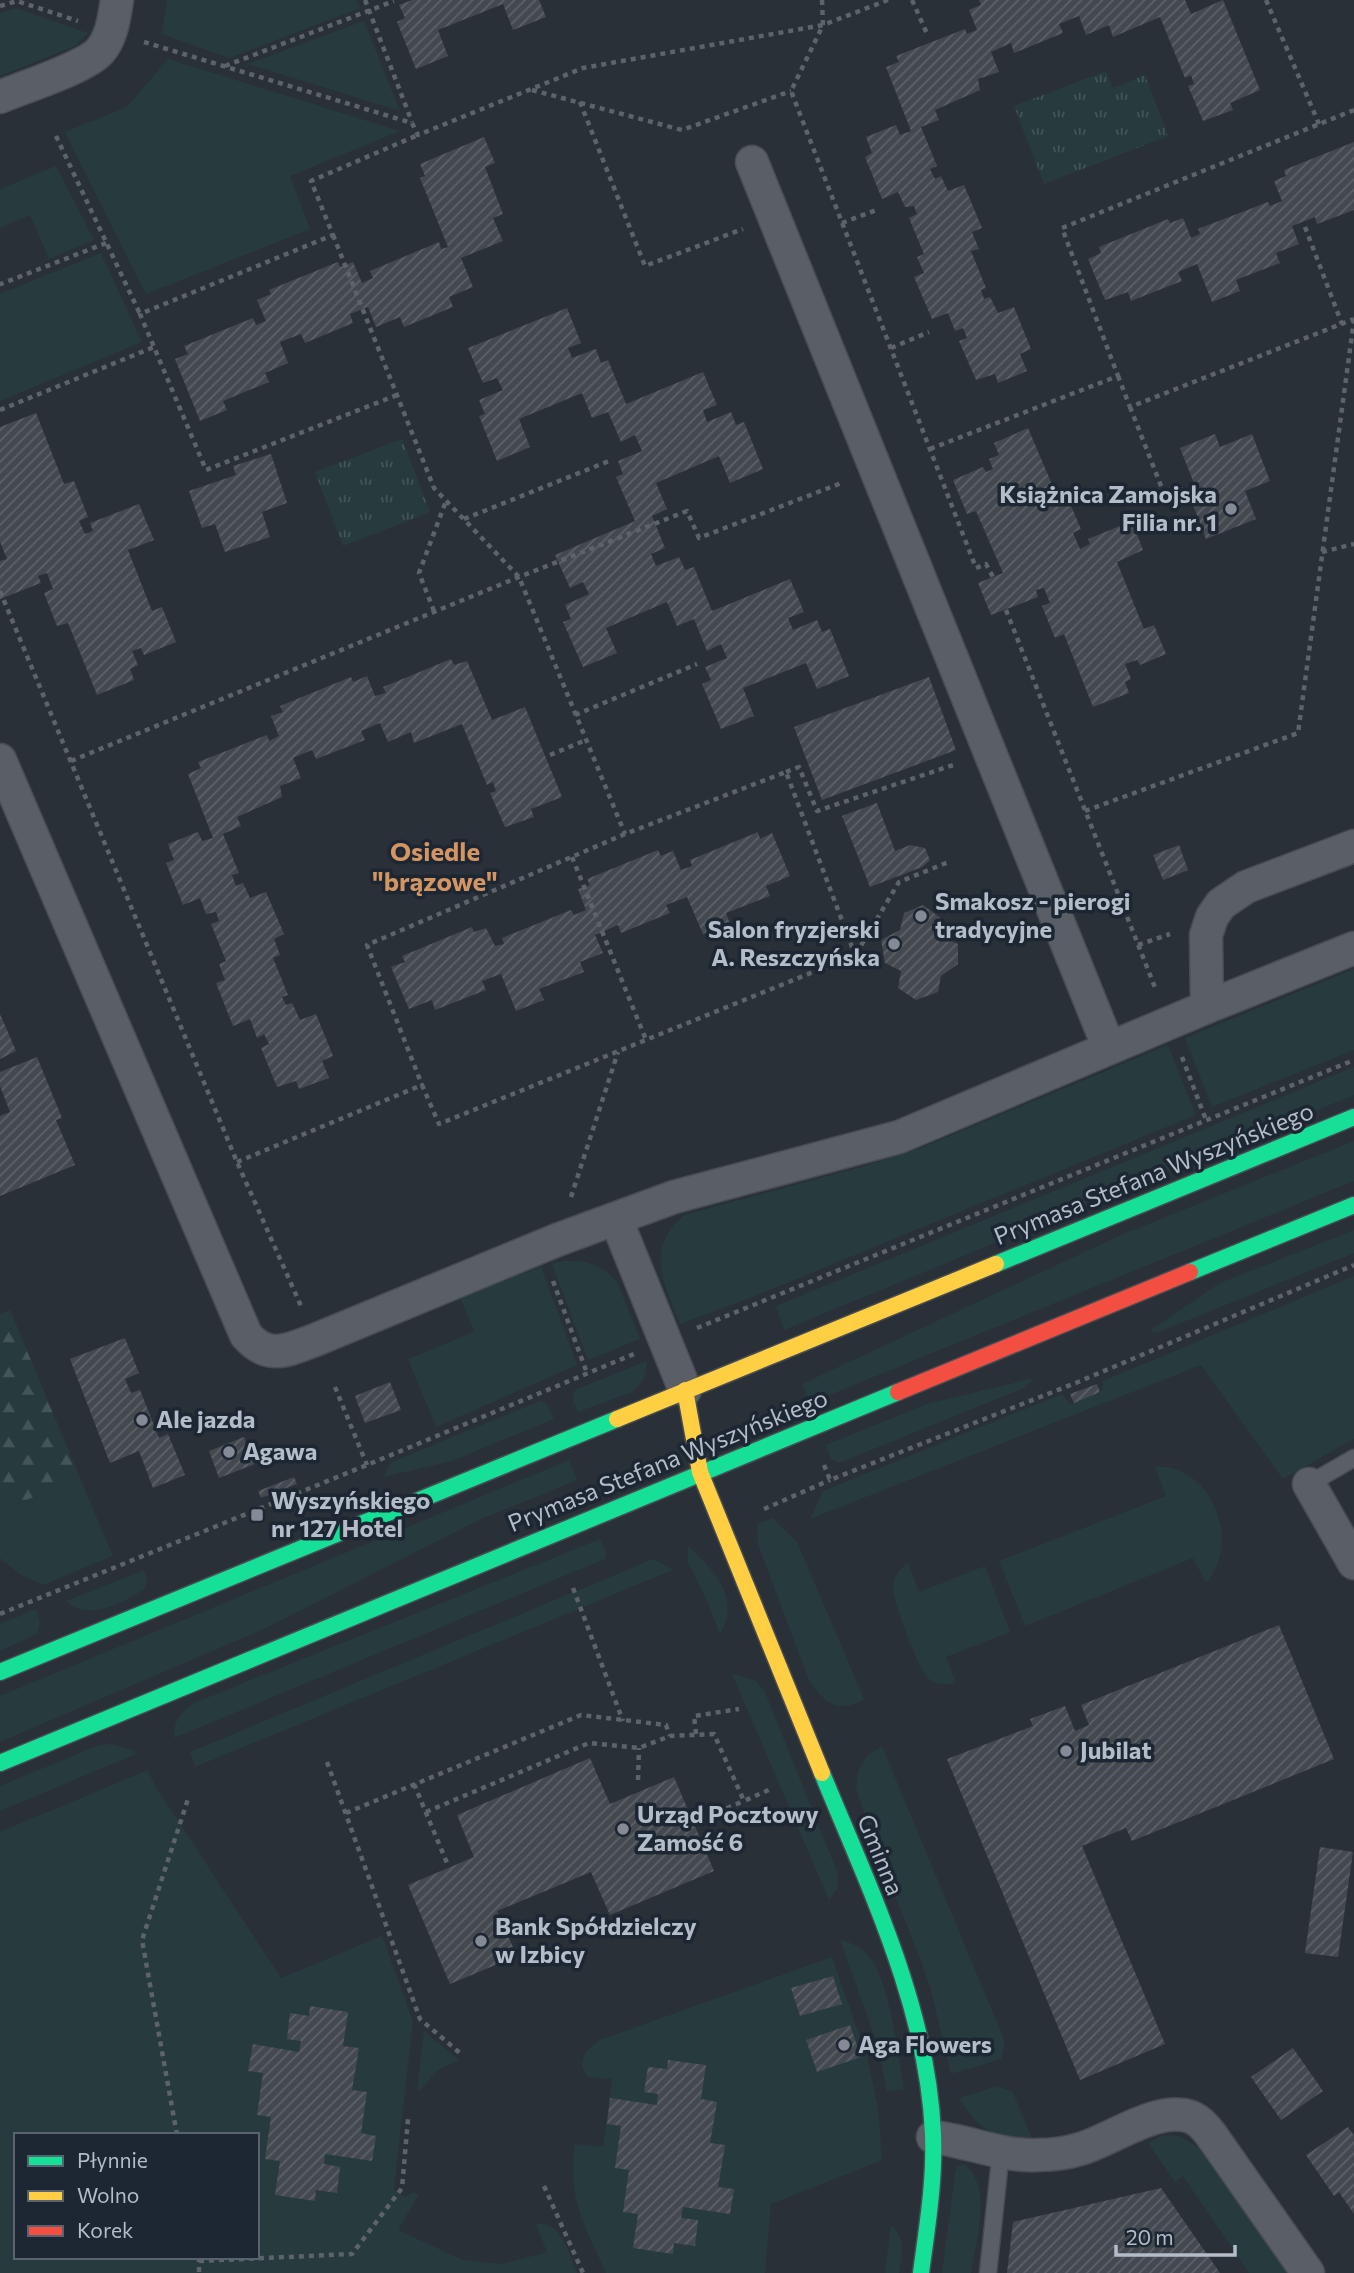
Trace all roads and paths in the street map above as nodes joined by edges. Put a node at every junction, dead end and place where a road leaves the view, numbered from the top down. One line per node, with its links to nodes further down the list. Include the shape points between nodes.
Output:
1 (117, 0): 11 (street)
2 (365, 0): 9 (path)
3 (822, 0): 10 (path)
4 (888, 0): 10 (path)
5 (912, 0): 12 (path)
6 (1266, 0): 20 (path)
7 (394, 1): 9 (path)
8 (0, 6): 11 (path, via 17,1)
9 (369, 12): 13 (path); 19 (path)
10 (823, 25): 14 (path, via 583,68); 15 (path)
11 (111, 32): 13 (path); 16 (street, via 88,61)
12 (928, 36)
13 (225, 66): 19 (path)
14 (531, 89): 17 (path); 21 (path)
15 (791, 91): 17 (path, via 682,130); 25 (path)
16 (0, 97)
17 (580, 102): 27 (path, via 645,266)
18 (1354, 110): 20 (path)
19 (412, 122): 21 (path)
20 (1319, 124): 37 (path, via 1062,229)
21 (418, 135): 28 (path, via 311,181)
22 (56, 136): 29 (path)
23 (752, 162): 72 (street)
24 (879, 209): 25 (path)
25 (842, 223): 36 (path)
26 (1305, 227): 33 (path)
27 (748, 229)
28 (333, 235): 31 (path); 38 (path)
29 (106, 243): 30 (path); 31 (path)
30 (0, 282)
31 (140, 314): 35 (path)
32 (1354, 319): 33 (path); 48 (path)
33 (1342, 324): 39 (path)
34 (929, 332): 36 (path)
35 (154, 347): 38 (path, via 206,470); 40 (path)
36 (891, 348): 41 (path)
37 (1118, 376): 39 (path); 41 (path)
38 (397, 395): 45 (path, via 434,488)
39 (1130, 407): 44 (path, via 1165,496)
40 (0, 410)
41 (930, 449): 50 (path, via 976,568 986,564)
42 (609, 461): 46 (path)
43 (845, 482): 49 (path, via 699,538 687,511)
44 (1186, 488)
45 (446, 501): 46 (path); 53 (path, via 419,573)
46 (464, 519): 49 (path)
47 (1354, 544): 48 (path)
48 (1322, 552): 62 (path, via 1297,733)
49 (519, 577): 53 (path); 55 (path)
50 (993, 577)
51 (0, 591): 59 (path)
52 (1006, 610): 62 (path)
53 (435, 611): 59 (path)
54 (697, 664): 55 (path)
55 (575, 715): 56 (path)
56 (586, 740): 57 (path); 63 (path)
57 (550, 755)
58 (0, 760): 81 (street, via 240,1322 254,1345 279,1352 292,1349)
59 (71, 761): 78 (path)
60 (960, 763): 61 (path, via 817,811 799,767)
61 (786, 772): 63 (path); 68 (path)
62 (1085, 811): 70 (path)
63 (625, 834): 65 (path)
64 (1354, 846): 69 (street, via 1246,887 1222,904 1206,935)
65 (572, 857): 71 (path); 75 (path, via 367,945)
66 (951, 862): 68 (path, via 899,882)
67 (1354, 948): 69 (street)
68 (855, 955): 71 (path)
69 (1207, 1007): 70 (street)
70 (1169, 1023): 72 (street); 77 (path)
71 (646, 1040): 73 (path)
72 (1110, 1048): 80 (street, via 899,1137 696,1190)
73 (618, 1051): 75 (path, via 439,1124); 81 (path)
74 (1354, 1060): 77 (path)
75 (422, 1085): 78 (path)
76 (1354, 1116): 88 (main road, Prymasa Stefana Wyszyńskiego)
77 (1207, 1121): 84 (path)
78 (237, 1162): 83 (path)
79 (1354, 1205): 92 (main road, Prymasa Stefana Wyszyńskiego)
80 (616, 1219): 81 (street); 88 (street)
81 (557, 1240): 86 (path, via 547,1266)
82 (1354, 1265): 93 (path)
83 (301, 1308)
84 (686, 1332)
85 (635, 1353): 86 (path)
86 (587, 1373): 91 (path)
87 (335, 1387): 91 (path)
88 (685, 1390): 92 (main road, Gminna); 99 (main road, Prymasa Stefana Wyszyńskiego)
89 (820, 1454): 93 (path)
90 (1354, 1458): 94 (lane)
91 (368, 1465): 98 (path)
92 (700, 1472): 106 (main road, Prymasa Stefana Wyszyńskiego); 119 (main road, Gminna, via 904,1978 923,2057)
93 (830, 1480): 95 (path)
94 (1309, 1484): 96 (street)
95 (764, 1509)
96 (1354, 1563)
97 (573, 1588): 101 (path)
98 (0, 1614)
99 (0, 1672)
100 (739, 1709): 102 (path, via 694,1716)
101 (623, 1722): 103 (path, via 666,1725); 108 (path, via 581,1715)
102 (696, 1734): 103 (path); 111 (path, via 714,1734)
103 (670, 1736): 104 (path)
104 (639, 1748): 107 (path); 112 (path, via 589,1742)
105 (327, 1762): 113 (path)
106 (0, 1763)
107 (638, 1780)
108 (414, 1784): 112 (path); 113 (path)
109 (773, 1788): 111 (path)
110 (188, 1799): 118 (path, via 142,1940)
111 (744, 1801): 114 (path)
112 (426, 1812): 115 (path)
113 (346, 1813): 116 (path, via 420,2019)
114 (699, 1820)
115 (447, 1863)
116 (461, 2054)
117 (408, 2119): 122 (path, via 402,2188 352,2253)
118 (177, 2133)
119 (933, 2137): 120 (street); 126 (main road, Gminna)
120 (1001, 2151): 127 (lane); 128 (street, via 1027,2156 1061,2153 1160,2116 1191,2117 1214,2139)
121 (544, 2186): 125 (path)
122 (259, 2257)
123 (199, 2259): 124 (path)
124 (199, 2273)
125 (583, 2273)
126 (921, 2273)
127 (988, 2273)
128 (1308, 2273)

